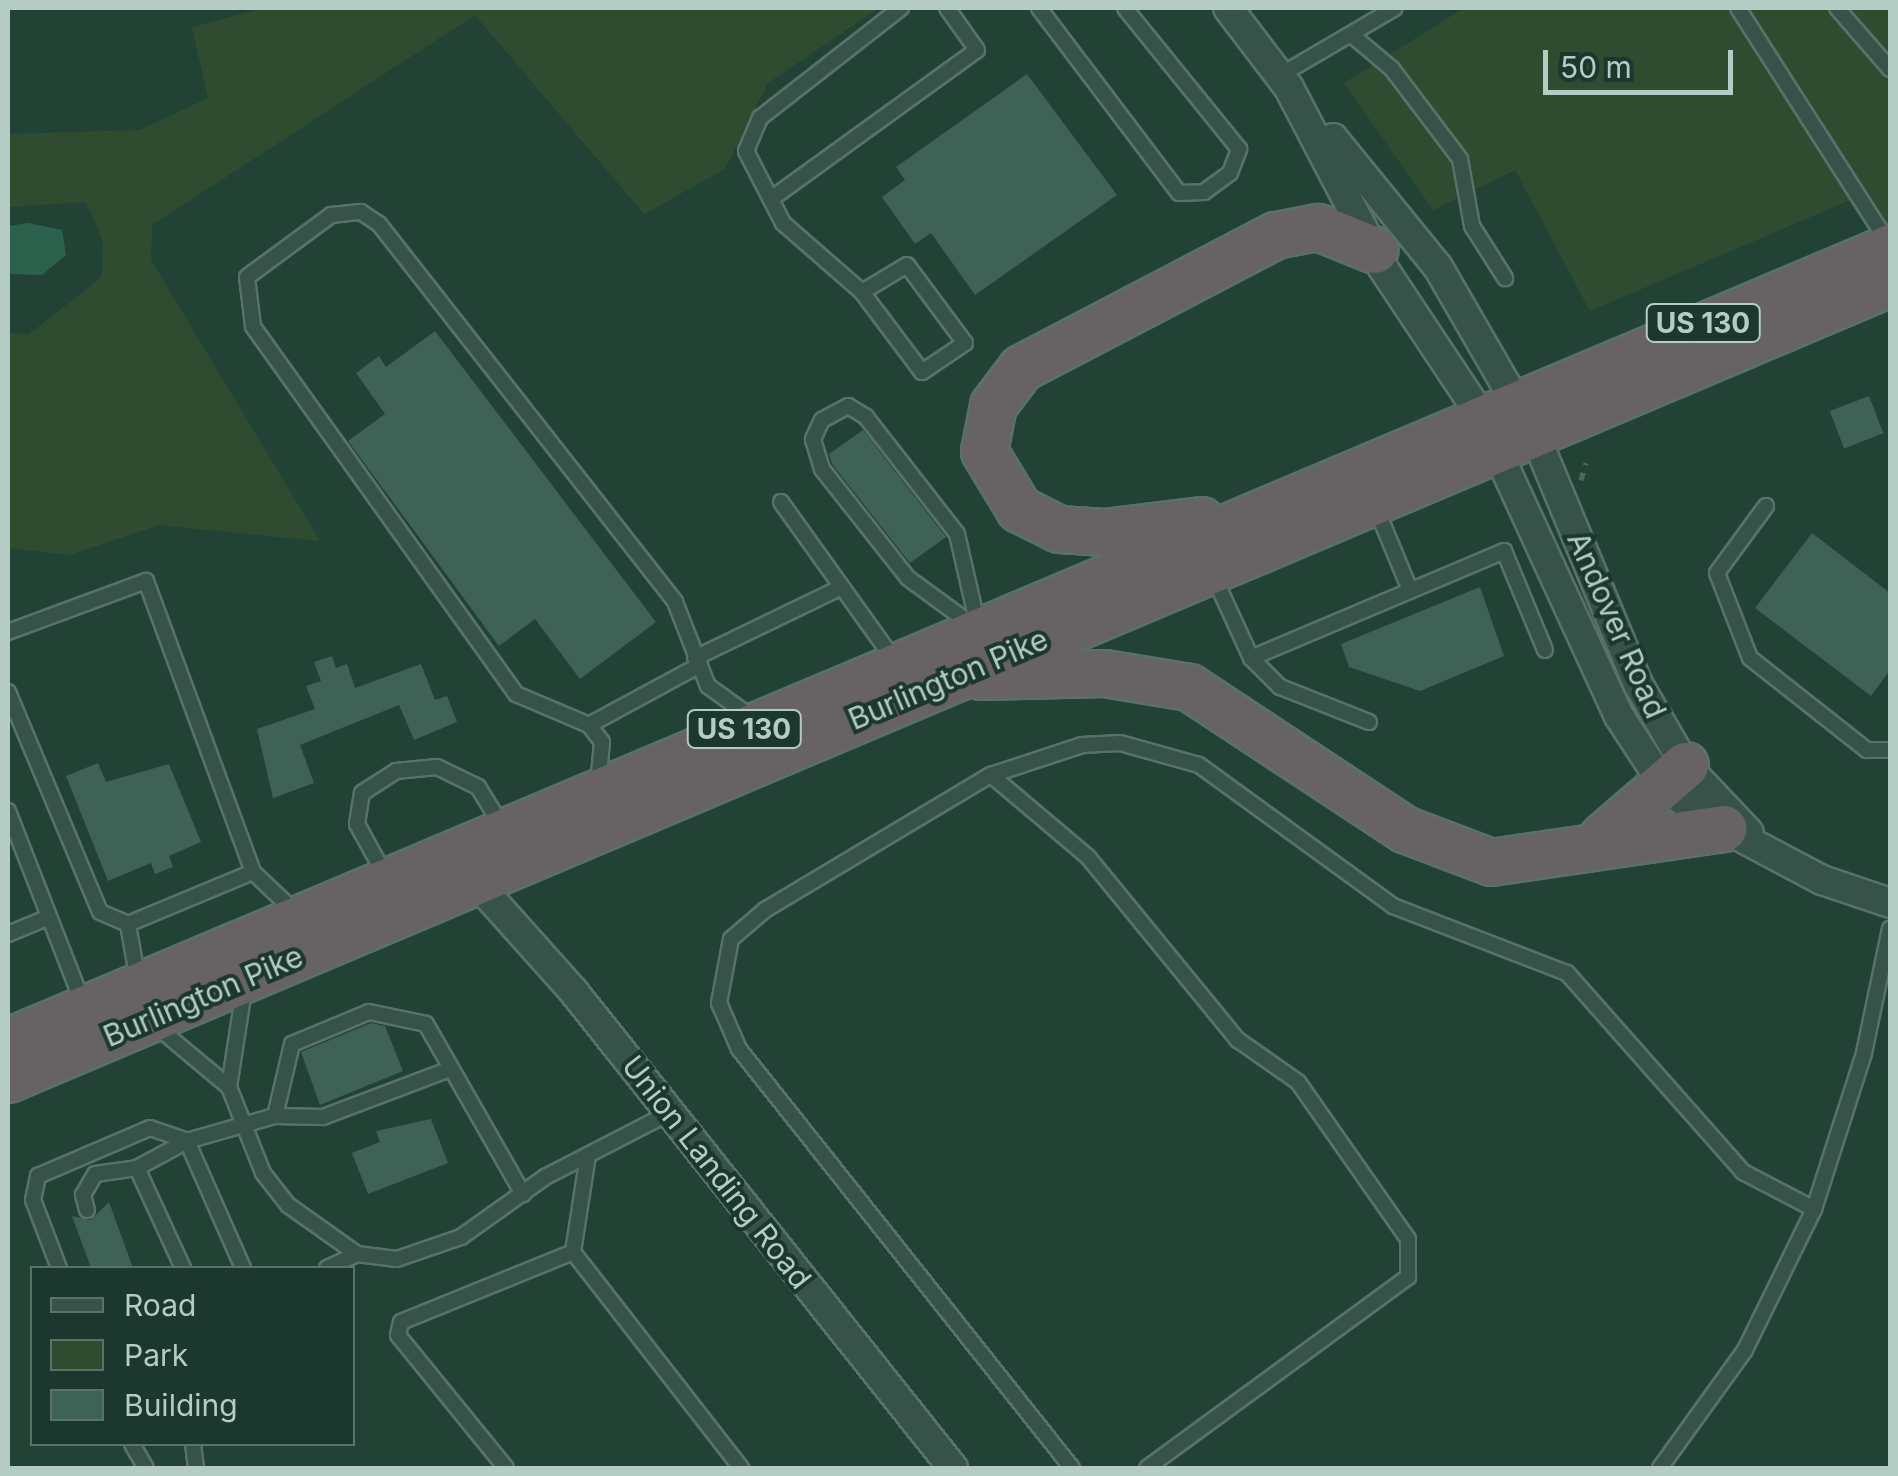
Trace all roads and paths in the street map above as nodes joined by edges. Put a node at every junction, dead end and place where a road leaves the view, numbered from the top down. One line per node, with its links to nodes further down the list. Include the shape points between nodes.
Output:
1 (901, 8): 12 (lane, via 760,118 746,152)
2 (947, 8): 12 (lane, via 977,50)
3 (1040, 8): 4 (lane, via 1180,193 1204,192 1230,172 1240,149)
4 (1125, 8)
5 (1228, 8): 11 (street, Andover Road)
6 (1395, 8): 9 (lane)
7 (1738, 8): 13 (lane)
8 (1836, 8): 10 (lane)
9 (1354, 37): 11 (lane); 15 (lane, via 1392,69 1460,159 1472,226)
10 (1890, 69)
11 (1284, 82): 14 (street, Andover Road); 18 (street, Andover Road, via 1438,267)
12 (771, 199): 17 (lane, via 831,273)
13 (1890, 247): 18 (highway, Burlington Pike / US 130)
14 (1375, 250): 18 (street, Andover Road); 24 (highway, via 1318,227 1275,235 1021,368 994,405 984,451 998,484 1019,509 1060,529)
15 (1505, 278)
16 (1890, 283): 18 (highway, Burlington Pike / US 130)
17 (862, 292): 17 (lane, via 922,372 965,344 907,265)
18 (1506, 424): 21 (highway, Burlington Pike / US 130); 24 (highway, Burlington Pike / US 130); 40 (street, Andover Road, via 1638,684); 40 (street, Andover Road, via 1619,716)
19 (1586, 463): 20 (path)
20 (1585, 481)
21 (1373, 500): 25 (highway, Burlington Pike / US 130); 27 (lane)
22 (781, 502): 26 (lane)
23 (1766, 506): 39 (lane, via 1717,573 1750,658 1867,750)
24 (1253, 514): 28 (highway, Burlington Pike / US 130)
25 (1211, 569): 31 (lane); 34 (highway, Burlington Pike / US 130)
26 (842, 587): 32 (lane); 33 (lane)
27 (1410, 590): 30 (lane, via 1504,550); 31 (lane)
28 (978, 630): 28 (lane, via 908,578 822,469 813,439 822,420 848,406 866,417 957,534); 33 (highway, Burlington Pike / US 130)
29 (8, 632): 47 (lane, via 146,581)
30 (1545, 650)
31 (1251, 658): 36 (lane, via 1280,688)
32 (696, 662): 37 (lane); 38 (lane); 38 (lane, via 676,602 380,224 361,212 331,215 247,277 253,326 358,468 394,536 516,694)
33 (897, 665): 37 (highway, Burlington Pike / US 130)
34 (954, 677): 46 (highway, via 1104,673 1189,686 1444,851 1491,862); 49 (highway, Burlington Pike / US 130)
35 (8, 692): 53 (lane, via 100,912)
36 (1369, 722)
37 (760, 723): 42 (highway, Burlington Pike / US 130)
38 (589, 725): 42 (lane, via 602,742)
39 (1890, 750)
40 (1674, 775): 45 (street, Andover Road); 45 (street, Andover Road); 46 (highway)
41 (991, 776): 70 (lane, via 1082,745 1120,743 1199,765 1393,906 1567,974 1743,1172); 83 (lane, via 732,938 718,1003 739,1049); 84 (lane, via 1088,858 1238,1040 1298,1082 1408,1240 1408,1277)
42 (597, 792): 44 (highway, Burlington Pike / US 130)
43 (8, 811): 51 (lane)
44 (505, 831): 48 (highway, Burlington Pike / US 130); 48 (lane, via 478,787 437,767 396,770 362,793 357,824)
45 (1742, 836): 46 (highway); 50 (street)
46 (1584, 850)
47 (254, 872): 52 (lane); 53 (lane)
48 (388, 880): 52 (highway, Burlington Pike / US 130)
49 (474, 880): 56 (highway, Burlington Pike / US 130); 63 (street, Union Landing Road)
50 (1890, 903)
51 (44, 911): 55 (lane); 58 (lane)
52 (300, 917): 57 (highway, Burlington Pike / US 130)
53 (128, 924): 57 (lane)
54 (1890, 928): 70 (lane, via 1864,1053)
55 (8, 934)
56 (247, 977): 57 (highway, Burlington Pike / US 130); 62 (lane)
57 (143, 1003): 58 (highway, Burlington Pike / US 130); 61 (highway, Burlington Pike / US 130); 62 (lane)
58 (85, 1008): 59 (highway, Burlington Pike / US 130)
59 (8, 1041)
60 (450, 1068): 64 (lane, via 324,1117); 64 (lane, via 426,1024 369,1012 292,1044); 69 (lane)
61 (8, 1079)
62 (230, 1087): 65 (lane)
63 (670, 1112): 67 (lane); 82 (street, Union Landing Road)
64 (275, 1116): 65 (lane)
65 (244, 1122): 66 (lane); 73 (lane, via 263,1173 288,1205)
66 (187, 1140): 68 (lane); 74 (lane, via 132,1129 38,1176 33,1200); 76 (lane)
67 (588, 1155): 69 (lane); 72 (lane)
68 (137, 1168): 71 (lane, via 95,1174 83,1195); 75 (lane)
69 (522, 1194): 73 (lane, via 461,1237 398,1259)
70 (1814, 1209): 85 (lane, via 1745,1350)
71 (86, 1210)
72 (574, 1252): 80 (lane, via 401,1322 398,1336); 81 (lane)
73 (357, 1254): 77 (lane)
74 (59, 1266)
75 (182, 1266)
76 (242, 1266)
77 (331, 1266)
78 (133, 1446): 79 (lane)
79 (146, 1468)
80 (506, 1468)
81 (741, 1468)
82 (953, 1468)
83 (1072, 1468)
84 (1146, 1468)
85 (1660, 1468)

